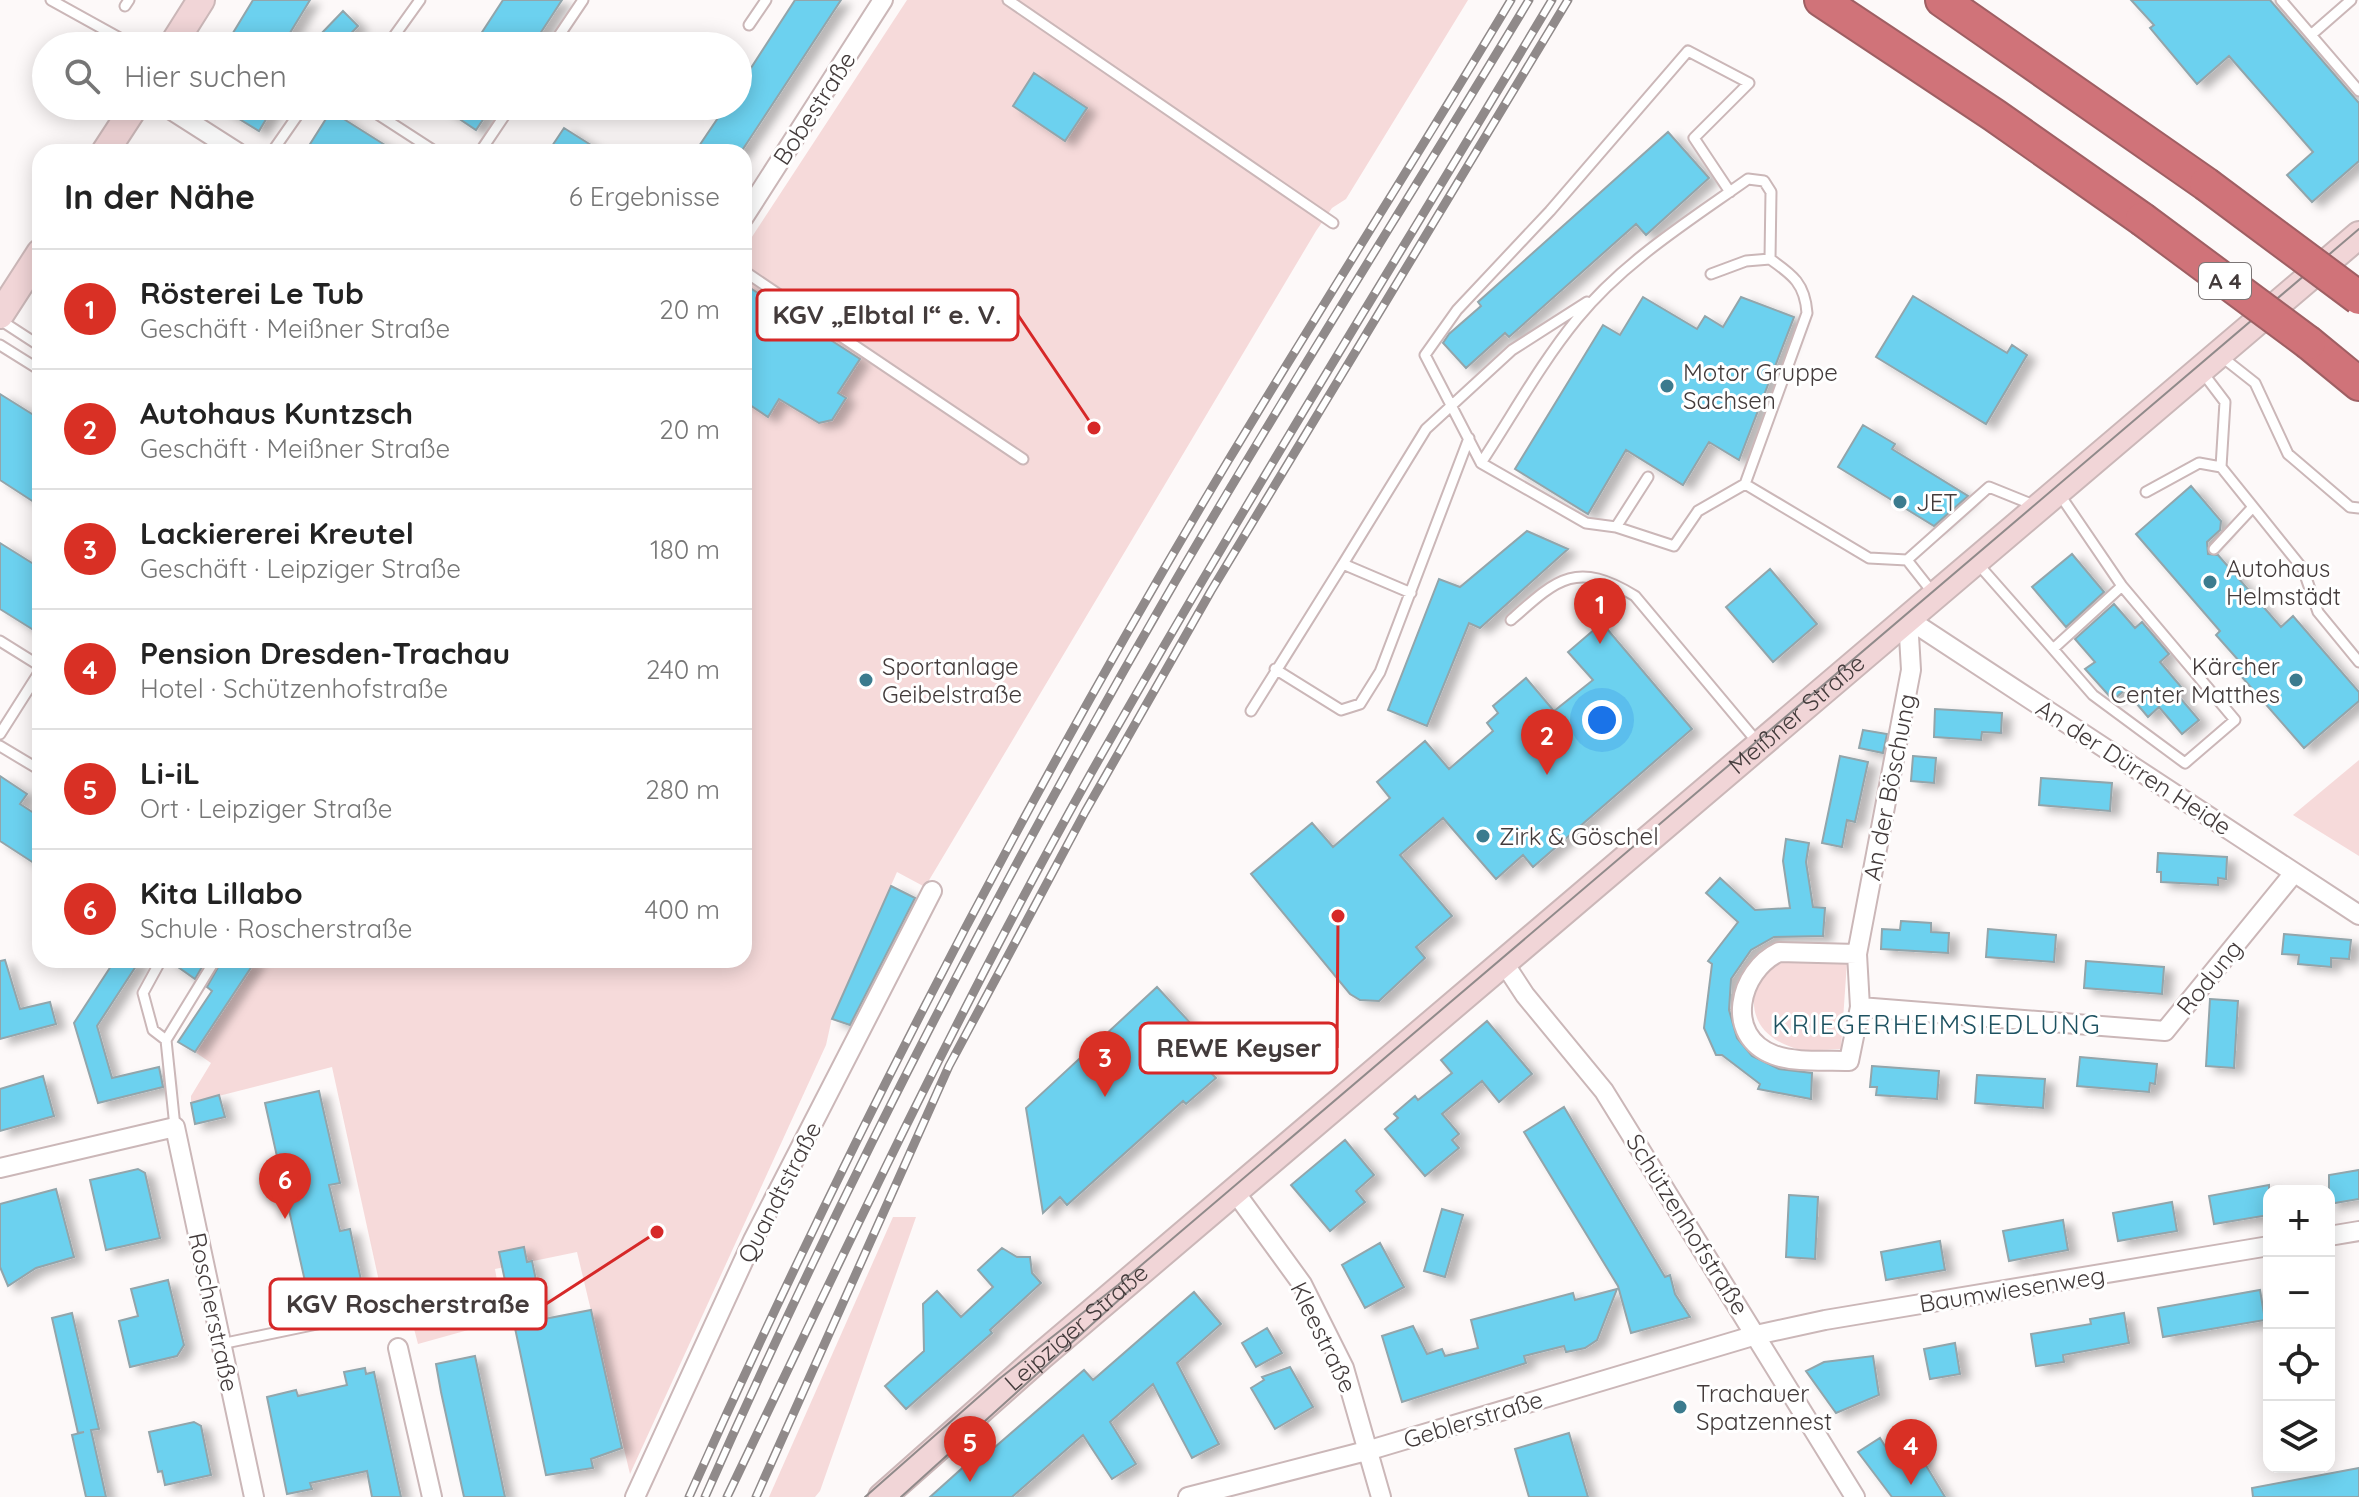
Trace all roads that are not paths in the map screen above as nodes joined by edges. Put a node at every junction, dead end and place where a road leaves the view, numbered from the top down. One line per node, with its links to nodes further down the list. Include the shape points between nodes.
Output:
1 (51, 0): 13 (lane)
2 (201, 0): 14 (main road)
3 (420, 0): 15 (lane)
4 (583, 0): 16 (lane)
5 (766, 0): 12 (lane)
6 (883, 0): 30 (street, Bobestraße)
7 (1008, 0): 31 (lane)
8 (1821, 0): 44 (highway, A 4, bridge, via 2006,123)
9 (1942, 0): 38 (highway, bridge)
10 (2281, 0): 17 (lane)
11 (2351, 0): 17 (lane)
12 (749, 25)
13 (109, 32)
14 (181, 32)
15 (397, 32)
16 (561, 32)
17 (2311, 35): 18 (lane)
18 (2359, 91)
19 (126, 120): 24 (main road)
20 (187, 120): 25 (street)
21 (294, 120): 26 (lane)
22 (387, 120): 27 (lane)
23 (502, 120): 28 (lane)
24 (110, 144)
25 (224, 144)
26 (278, 144)
27 (424, 144)
28 (485, 144)
29 (1730, 192): 33 (lane, via 1748,179 1764,181 1771,192); 37 (lane, via 1677,228); 45 (lane, via 1694,138 1749,83 1688,51 1457,310 1425,355)
30 (752, 205)
31 (1333, 223)
32 (2359, 235): 42 (main road, Meißner Straße)
33 (1770, 259): 35 (lane); 51 (lane, via 1796,277 1806,293 1807,313)
34 (32, 266): 39 (main road)
35 (1711, 274)
36 (752, 276): 47 (lane)
37 (1599, 294): 45 (lane, via 1512,350); 48 (lane, via 1575,321)
38 (2359, 298)
39 (0, 318): 40 (lane)
40 (32, 340)
41 (0, 345): 43 (lane)
42 (2210, 362): 49 (lane, via 2225,402); 53 (main road, Meißner Straße); 55 (lane, via 2255,383 2288,454 2350,507)
43 (32, 365)
44 (2359, 384)
45 (1450, 403): 46 (lane); 60 (lane, via 1426,429)
46 (1469, 438): 48 (lane); 62 (lane)
47 (1023, 459)
48 (1481, 463): 56 (lane, via 1586,523)
49 (2221, 467): 52 (lane, via 2199,463); 54 (lane)
50 (1648, 477): 56 (lane)
51 (1745, 484): 56 (lane, via 1698,511 1674,546); 58 (lane, via 1869,558)
52 (2146, 492)
53 (2048, 500): 58 (lane, via 1989,487); 59 (main road, Meißner Straße); 61 (lane, via 2076,519)
54 (2253, 507): 57 (lane); 68 (lane, via 2303,569 2318,612)
55 (2359, 508)
56 (1616, 527)
57 (2214, 549)
58 (1907, 560): 63 (lane)
59 (1976, 562): 63 (main road, Meißner Straße); 67 (lane)
60 (1343, 564): 62 (lane); 70 (lane)
61 (2122, 586): 67 (lane); 67 (lane, via 2235,720 2185,763 2093,695)
62 (1411, 593): 70 (lane, via 1380,672 1360,704 1341,710)
63 (1935, 596): 64 (main road, Meißner Straße)
64 (1908, 619): 74 (main road, Meißner Straße); 77 (street, An der Dürren Heide); 80 (street, An der Böschung, via 1911,670)
65 (1511, 620): 74 (lane, via 1550,585 1567,577 1589,576 1618,585 1635,596)
66 (0, 641): 69 (lane)
67 (2053, 649)
68 (2359, 662)
69 (32, 663)
70 (1275, 669): 72 (lane)
71 (32, 682): 73 (lane)
72 (1251, 711)
73 (0, 734)
74 (1760, 745): 81 (main road, Meißner Straße)
75 (0, 746): 76 (lane)
76 (32, 765)
77 (2294, 873): 79 (street, An der Dürren Heide); 84 (street, Rodung, via 2165,1031)
78 (932, 891): 99 (street, Quandtstraße, via 753,1240)
79 (2359, 915)
80 (1857, 954): 84 (street, An der Böschung); 84 (street, An der Böschung, via 1779,952 1765,959 1753,972 1741,1013 1752,1038 1773,1055 1849,1061)
81 (1504, 963): 88 (main road, Meißner Straße); 93 (street, Schützenhofstraße, via 1604,1091)
82 (156, 968): 85 (lane, via 146,985 144,1007 153,1030)
83 (210, 968): 85 (lane)
84 (1860, 1007)
85 (166, 1040): 86 (lane)
86 (175, 1127): 87 (street); 94 (street, Roscherstraße)
87 (0, 1168)
88 (1235, 1192): 96 (street, Kleestraße, via 1302,1284 1344,1368); 100 (main road, Leipziger Straße)
89 (2359, 1231): 90 (street)
90 (2335, 1235)
91 (2263, 1247): 93 (street, Baumwiesenweg)
92 (341, 1319): 94 (lane)
93 (1756, 1335): 96 (street, Geblerstraße); 103 (street, Schützenhofstraße)
94 (221, 1344): 97 (street, Roscherstraße)
95 (398, 1348): 98 (street)
96 (1370, 1450): 101 (street, Geblerstraße); 102 (street, Kleestraße)
97 (254, 1497)
98 (432, 1497)
99 (635, 1497)
100 (882, 1497)
101 (1188, 1497)
102 (1381, 1497)
103 (1855, 1497)

